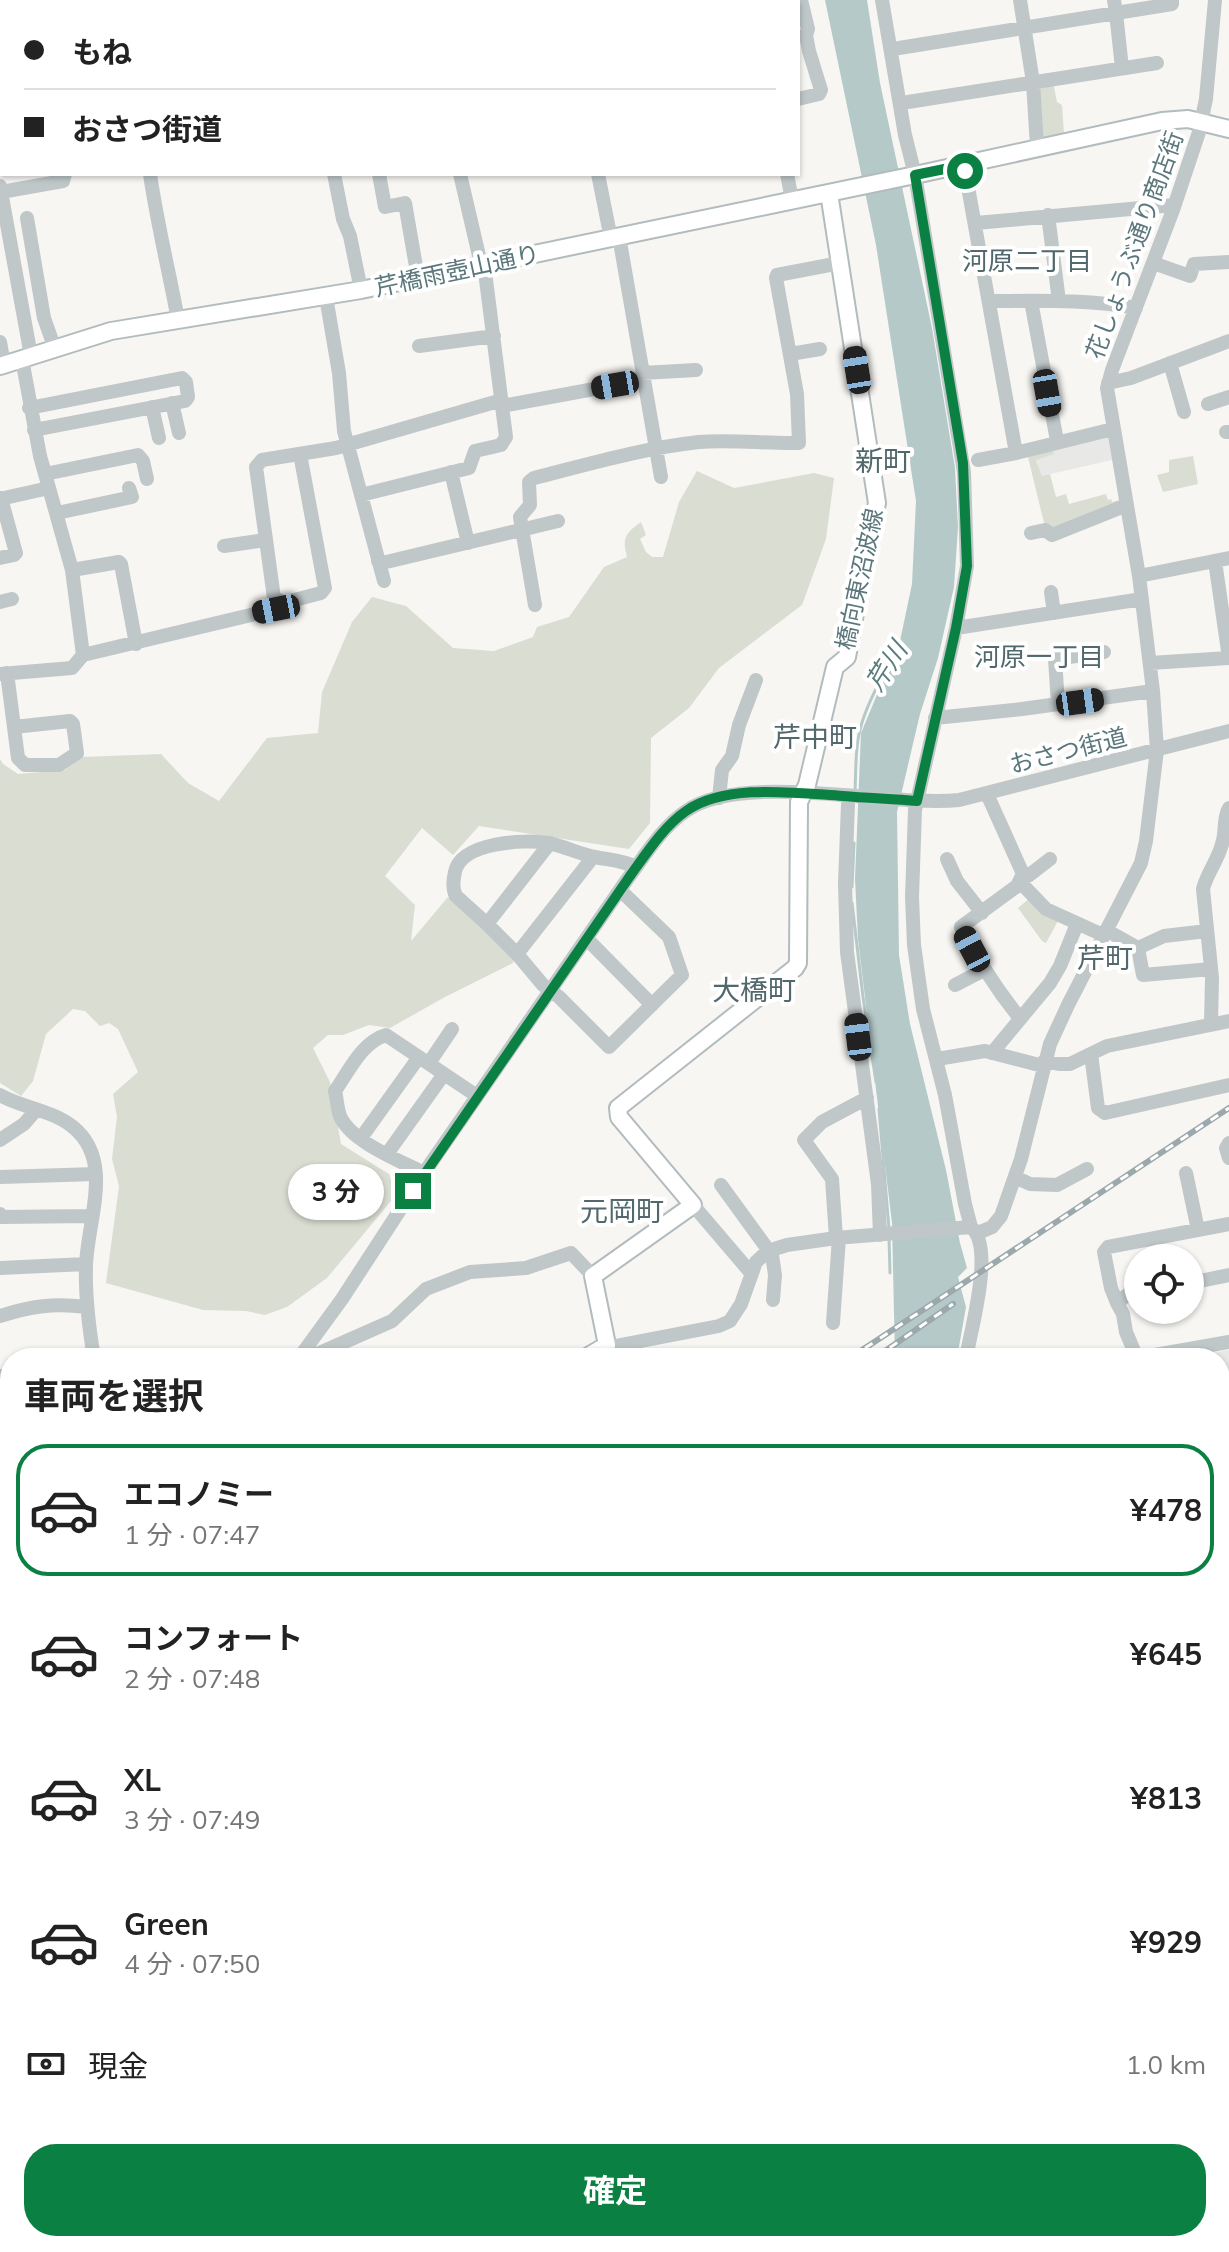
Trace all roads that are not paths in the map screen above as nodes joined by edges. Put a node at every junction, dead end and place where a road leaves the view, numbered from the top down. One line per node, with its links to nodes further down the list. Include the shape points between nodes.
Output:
1 (801, 0): 12 (street, via 821,90)
2 (882, 0): 25 (street)
3 (1020, 0): 7 (street)
4 (1172, 0): 6 (street)
5 (1215, 0): 14 (street, 花しょうぶ通り商店街)
6 (1115, 7): 7 (street); 10 (street)
7 (1024, 28): 8 (street); 11 (street)
8 (899, 48)
9 (1157, 63): 10 (street)
10 (1122, 68): 11 (street)
11 (1033, 82): 13 (street); 16 (street)
12 (800, 99)
13 (908, 102)
14 (1201, 123): 15 (main road, 芹橋雨壺山通り); 16 (main road, 芹橋雨壺山通り, via 1162,121); 30 (street, 花しょうぶ通り商店街)
15 (1229, 129)
16 (1037, 147): 17 (main road, 芹橋雨壺山通り)
17 (964, 165): 25 (main road, 芹橋雨壺山通り); 34 (street)
18 (64, 176): 26 (street, via 63,181)
19 (150, 176): 47 (street)
20 (334, 176): 41 (street)
21 (379, 176): 40 (street, via 385,207 405,203)
22 (460, 176): 39 (street)
23 (598, 176): 35 (street)
24 (787, 176): 29 (street)
25 (911, 176): 28 (main road, 芹橋雨壺山通り); 102 (street, via 965,477 967,566)
26 (42, 179): 27 (street)
27 (1, 189): 31 (street)
28 (829, 193): 29 (main road, 芹橋雨壺山通り); 37 (main road, 橋向東沼波線)
29 (792, 200): 35 (main road, 芹橋雨壺山通り)
30 (1174, 205): 32 (street); 38 (street, 花しょうぶ通り商店街)
31 (2, 212): 54 (street)
32 (1048, 215): 34 (street); 45 (street)
33 (27, 218): 51 (street, via 44,318)
34 (976, 223): 43 (street)
35 (611, 239): 39 (main road, 芹橋雨壺山通り); 57 (street, via 620,242)
36 (1229, 262): 38 (street, via 1194,264 1190,276)
37 (840, 263): 53 (street, via 777,275); 116 (main road, 橋向東沼波線, via 877,503 847,657 835,667)
38 (1153, 263): 46 (street, 花しょうぶ通り商店街)
39 (484, 264): 40 (main road, 芹橋雨壺山通り); 48 (street)
40 (418, 278): 41 (main road, 芹橋雨壺山通り)
41 (361, 290): 42 (main road, 芹橋雨壺山通り)
42 (326, 297): 47 (main road, 芹橋雨壺山通り); 71 (street)
43 (989, 301): 44 (street); 73 (street)
44 (1031, 301): 45 (street); 70 (street)
45 (1059, 301): 46 (street)
46 (1136, 308): 58 (street, 花しょうぶ通り商店街)
47 (178, 320): 51 (main road, 芹橋雨壺山通り, via 111,331)
48 (494, 336): 50 (street); 61 (street)
49 (1229, 341): 55 (street)
50 (419, 346)
51 (55, 349): 54 (main road, 芹橋雨壺山通り)
52 (820, 349): 53 (street)
53 (790, 354): 72 (street, via 799,443 734,440)
54 (9, 356): 64 (street)
55 (1170, 363): 58 (street); 65 (street)
56 (696, 370): 57 (street)
57 (642, 377): 61 (street); 72 (street)
58 (1108, 383): 66 (street)
59 (1229, 397): 62 (street)
60 (172, 403): 63 (street); 64 (street, via 188,397 182,378); 68 (street)
61 (502, 403): 71 (street); 76 (street, via 504,442 475,451 469,468)
62 (1208, 404)
63 (152, 407): 67 (street); 69 (street)
64 (29, 408): 67 (street)
65 (1184, 412)
66 (1113, 429): 70 (street); 83 (street)
67 (34, 430): 79 (street)
68 (179, 433)
69 (159, 438)
70 (1057, 441): 73 (street)
71 (347, 444): 74 (street); 81 (street)
72 (656, 449): 77 (street); 86 (street, via 534,478 529,482 530,505 520,517)
73 (1016, 453): 75 (street)
74 (300, 454): 88 (street, via 262,460 256,467); 99 (street, via 325,588)
75 (978, 460)
76 (451, 472): 81 (street); 89 (street)
77 (661, 477)
78 (147, 479): 79 (street, via 138,455)
79 (47, 481): 82 (street); 84 (street)
80 (129, 488): 84 (street, via 132,497)
81 (361, 495): 93 (street)
82 (0, 498): 91 (street, via 16,553)
83 (1127, 505): 87 (street, via 1052,535 1045,530); 95 (street)
84 (57, 513): 94 (street)
85 (558, 522): 86 (street)
86 (522, 529): 89 (street); 100 (street)
87 (1031, 533)
88 (265, 540): 90 (street); 99 (street, via 274,598)
89 (468, 543): 93 (street)
90 (224, 546)
91 (0, 558)
92 (1222, 560): 95 (street); 106 (street)
93 (378, 561): 96 (street)
94 (72, 570): 103 (street, via 121,564); 105 (street)
95 (1139, 576): 98 (street)
96 (384, 581)
97 (1051, 592): 101 (street)
98 (1142, 599): 101 (street); 107 (street)
99 (279, 600): 103 (street, via 276,609)
100 (535, 605)
101 (1054, 613): 102 (street)
102 (956, 628): 112 (street)
103 (136, 644): 105 (street)
104 (1104, 652): 111 (street, via 1055,659)
105 (83, 655): 108 (street, via 72,668)
106 (1229, 658): 107 (street)
107 (1150, 663): 110 (street)
108 (3, 674): 113 (street)
109 (756, 680): 118 (street, via 732,756 722,770)
110 (1153, 691): 111 (street); 115 (street)
111 (1058, 704): 112 (street)
112 (935, 718): 120 (street)
113 (14, 727): 113 (street, via 70,721 77,753 59,765 25,765 18,758)
114 (1229, 731): 115 (street, おさつ街道)
115 (1157, 750): 117 (street, おさつ街道); 133 (street, via 1141,863)
116 (802, 793): 118 (street, おさつ街道); 119 (street, おさつ街道); 169 (main road, 橋向東沼波線, via 797,966 618,1108 619,1117)
117 (987, 794): 120 (street, おさつ街道); 127 (street)
118 (719, 798): 126 (street, おさつ街道, via 685,812)
119 (849, 801): 120 (street, おさつ街道); 155 (street, via 847,952)
120 (913, 801): 148 (street, via 914,945)
121 (1229, 808): 132 (street, via 1222,847 1203,889)
122 (550, 843): 123 (street); 130 (street); 130 (street, via 483,847 461,859 453,890)
123 (593, 857): 126 (street); 136 (street)
124 (947, 859): 129 (street)
125 (1050, 859): 127 (street)
126 (636, 867): 128 (street, おさつ街道)
127 (1022, 879): 129 (street); 131 (street, via 1046,909)
128 (620, 890): 134 (street, おさつ街道); 141 (street, via 669,937 682,975)
129 (982, 913): 138 (street, via 961,927)
130 (487, 924): 136 (street)
131 (1077, 924): 133 (street); 142 (street, via 1055,974)
132 (1207, 931): 135 (street, via 1164,936); 137 (street)
133 (1104, 933): 135 (street); 150 (street)
134 (587, 939): 140 (street, おさつ街道); 141 (street)
135 (1138, 948): 137 (street, via 1143,975)
136 (517, 954): 140 (street)
137 (1211, 969): 144 (street)
138 (984, 970): 139 (street); 142 (street)
139 (955, 985)
140 (551, 990): 141 (street, via 609,1047); 154 (street, おさつ街道)
141 (652, 1005)
142 (1019, 1017): 146 (street)
143 (1229, 1021): 144 (street)
144 (1211, 1024): 147 (street)
145 (452, 1029): 149 (street)
146 (992, 1053): 148 (street); 150 (street)
147 (1091, 1054): 150 (street, via 1070,1064); 152 (street, via 1098,1108 1105,1113)
148 (937, 1059): 173 (street)
149 (424, 1060): 151 (street); 157 (street); 157 (street, via 386,1035 375,1038 335,1091 341,1119)
150 (1044, 1063): 167 (street)
151 (444, 1074): 154 (street); 160 (street)
152 (1229, 1085)
153 (0, 1095): 156 (street)
154 (477, 1096): 163 (street, おさつ街道)
155 (867, 1098): 175 (street); 176 (street, via 822,1122 804,1140 832,1179)
156 (36, 1110): 158 (street); 165 (street, via 68,1123 81,1135)
157 (361, 1138): 160 (street)
158 (0, 1140)
159 (1229, 1143): 161 (street)
160 (387, 1154): 163 (street)
161 (1229, 1158)
162 (1087, 1169): 167 (street, via 1057,1185 1030,1184)
163 (424, 1173): 193 (street, おさつ街道)
164 (1186, 1173): 174 (street)
165 (96, 1174): 166 (street); 171 (street)
166 (0, 1177)
167 (1015, 1177): 173 (street, via 998,1222)
168 (721, 1185): 177 (street)
169 (693, 1205): 180 (street); 182 (main road)
170 (0, 1214): 171 (street)
171 (92, 1216): 178 (street)
172 (1229, 1224): 174 (street)
173 (971, 1229): 175 (street); 196 (street, via 982,1251 982,1271)
174 (1198, 1230): 186 (street, via 1108,1247 1104,1252)
175 (883, 1234): 176 (street)
176 (837, 1238): 177 (street); 189 (street)
177 (768, 1251): 180 (street); 185 (street, via 774,1263)
178 (86, 1264): 179 (street); 187 (street)
179 (0, 1268)
180 (751, 1273): 191 (street, via 730,1321)
181 (1229, 1275): 183 (street)
182 (593, 1276): 191 (main road); 194 (street, via 571,1253 526,1268 470,1272 426,1289 392,1321)
183 (1204, 1280)
184 (1124, 1297): 186 (street)
185 (773, 1300)
186 (1117, 1303): 197 (street)
187 (87, 1307): 188 (street, via 41,1305); 192 (street)
188 (0, 1316)
189 (833, 1323)
190 (1229, 1342): 198 (street)
191 (607, 1345): 195 (main road)
192 (93, 1348)
193 (306, 1348)
194 (331, 1348)
195 (602, 1348)
196 (968, 1348)
197 (1133, 1348)
198 (1195, 1348)

